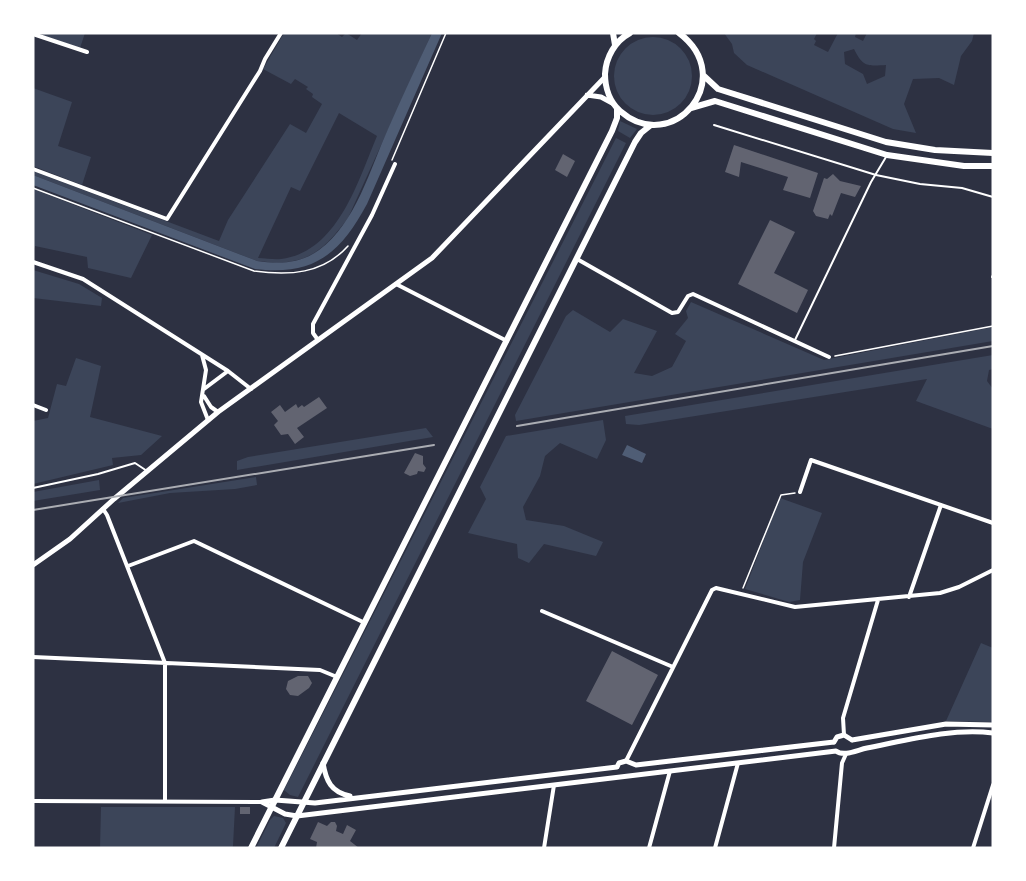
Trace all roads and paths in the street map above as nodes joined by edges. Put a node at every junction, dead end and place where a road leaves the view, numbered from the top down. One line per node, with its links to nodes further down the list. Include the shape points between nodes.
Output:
1 (281, 33): 23 (street, via 167,219)
2 (446, 33): 22 (path)
3 (613, 33): 9 (main road)
4 (630, 33): 9 (main road)
5 (679, 33): 8 (main road)
6 (686, 33): 8 (main road)
7 (33, 34): 10 (street)
8 (688, 40): 11 (main road, via 699,56)
9 (615, 45): 12 (main road)
10 (87, 52)
11 (703, 75): 15 (main road, via 700,93); 18 (main road, via 718,89 886,142)
12 (605, 77): 13 (street); 14 (main road)
13 (587, 95): 14 (street, via 601,97); 30 (street, via 438,251)
14 (615, 106): 16 (main road, via 627,117); 34 (main road, via 617,118 612,131)
15 (691, 108): 16 (main road, via 671,122); 19 (main road, via 718,102)
16 (651, 125): 28 (main road, via 635,142)
17 (714, 125): 24 (lane)
18 (993, 153)
19 (887, 155): 21 (main road); 24 (lane)
20 (395, 164): 32 (street, via 313,324)
21 (993, 166)
22 (389, 167)
23 (33, 169)
24 (876, 174): 26 (lane); 33 (lane)
25 (33, 188): 27 (path, via 254,271 300,273 340,254)
26 (993, 195)
27 (351, 243)
28 (577, 259): 33 (street, via 672,313 678,312 687,296 693,294); 69 (main road)
29 (33, 262): 35 (street, via 83,279)
30 (396, 284): 32 (street); 34 (street)
31 (993, 326): 36 (path)
32 (318, 340): 38 (street)
33 (795, 340): 36 (street)
34 (507, 341): 57 (main road)
35 (201, 354): 37 (street); 39 (street, via 206,370)
36 (829, 357)
37 (228, 371): 38 (street); 39 (street)
38 (251, 388): 42 (street)
39 (203, 392): 42 (street); 43 (street, via 201,402)
40 (33, 405): 41 (street)
41 (46, 410)
42 (218, 412): 43 (street)
43 (208, 420): 44 (street)
44 (147, 471): 45 (lane, via 135,463); 48 (street)
45 (33, 488)
46 (800, 492): 47 (street, via 811,460); 53 (path, via 781,495)
47 (941, 505): 49 (street); 54 (street)
48 (105, 507): 50 (street); 51 (street)
49 (993, 523)
50 (33, 565)
51 (128, 566): 57 (street, via 194,541); 59 (street)
52 (993, 570): 54 (street, via 959,587)
53 (741, 595): 55 (street, via 795,607); 60 (street, via 712,590)
54 (909, 597): 55 (street)
55 (878, 600): 64 (street, via 843,718)
56 (542, 610): 60 (street)
57 (365, 623): 61 (main road)
58 (33, 657): 59 (street)
59 (165, 663): 61 (street, via 320,670); 81 (street)
60 (673, 667): 68 (street)
61 (337, 677): 79 (main road)
62 (993, 725): 65 (street, via 946,724)
63 (993, 733): 67 (street, via 953,733)
64 (844, 735): 65 (street); 66 (street)
65 (852, 740): 67 (street, via 852,746)
66 (834, 742): 67 (street); 71 (street)
67 (843, 752): 70 (street); 91 (street)
68 (626, 760): 71 (street); 72 (street)
69 (323, 763): 78 (street, via 334,790); 83 (main road)
70 (738, 763): 73 (street); 90 (street)
71 (632, 765): 75 (street)
72 (617, 766): 74 (street); 78 (street)
73 (670, 771): 75 (street); 89 (street)
74 (620, 776): 75 (street); 76 (street)
75 (629, 776)
76 (554, 784): 85 (street); 88 (street)
77 (993, 785): 92 (street)
78 (364, 796): 83 (street)
79 (276, 800): 82 (street); 83 (street); 84 (main road)
80 (33, 801): 81 (street)
81 (165, 802): 82 (street)
82 (262, 802): 84 (street)
83 (303, 803): 85 (main road)
84 (271, 808): 85 (street); 86 (main road)
85 (297, 816): 87 (main road)
86 (251, 848)
87 (280, 848)
88 (544, 848)
89 (649, 848)
90 (715, 848)
91 (834, 848)
92 (973, 848)

